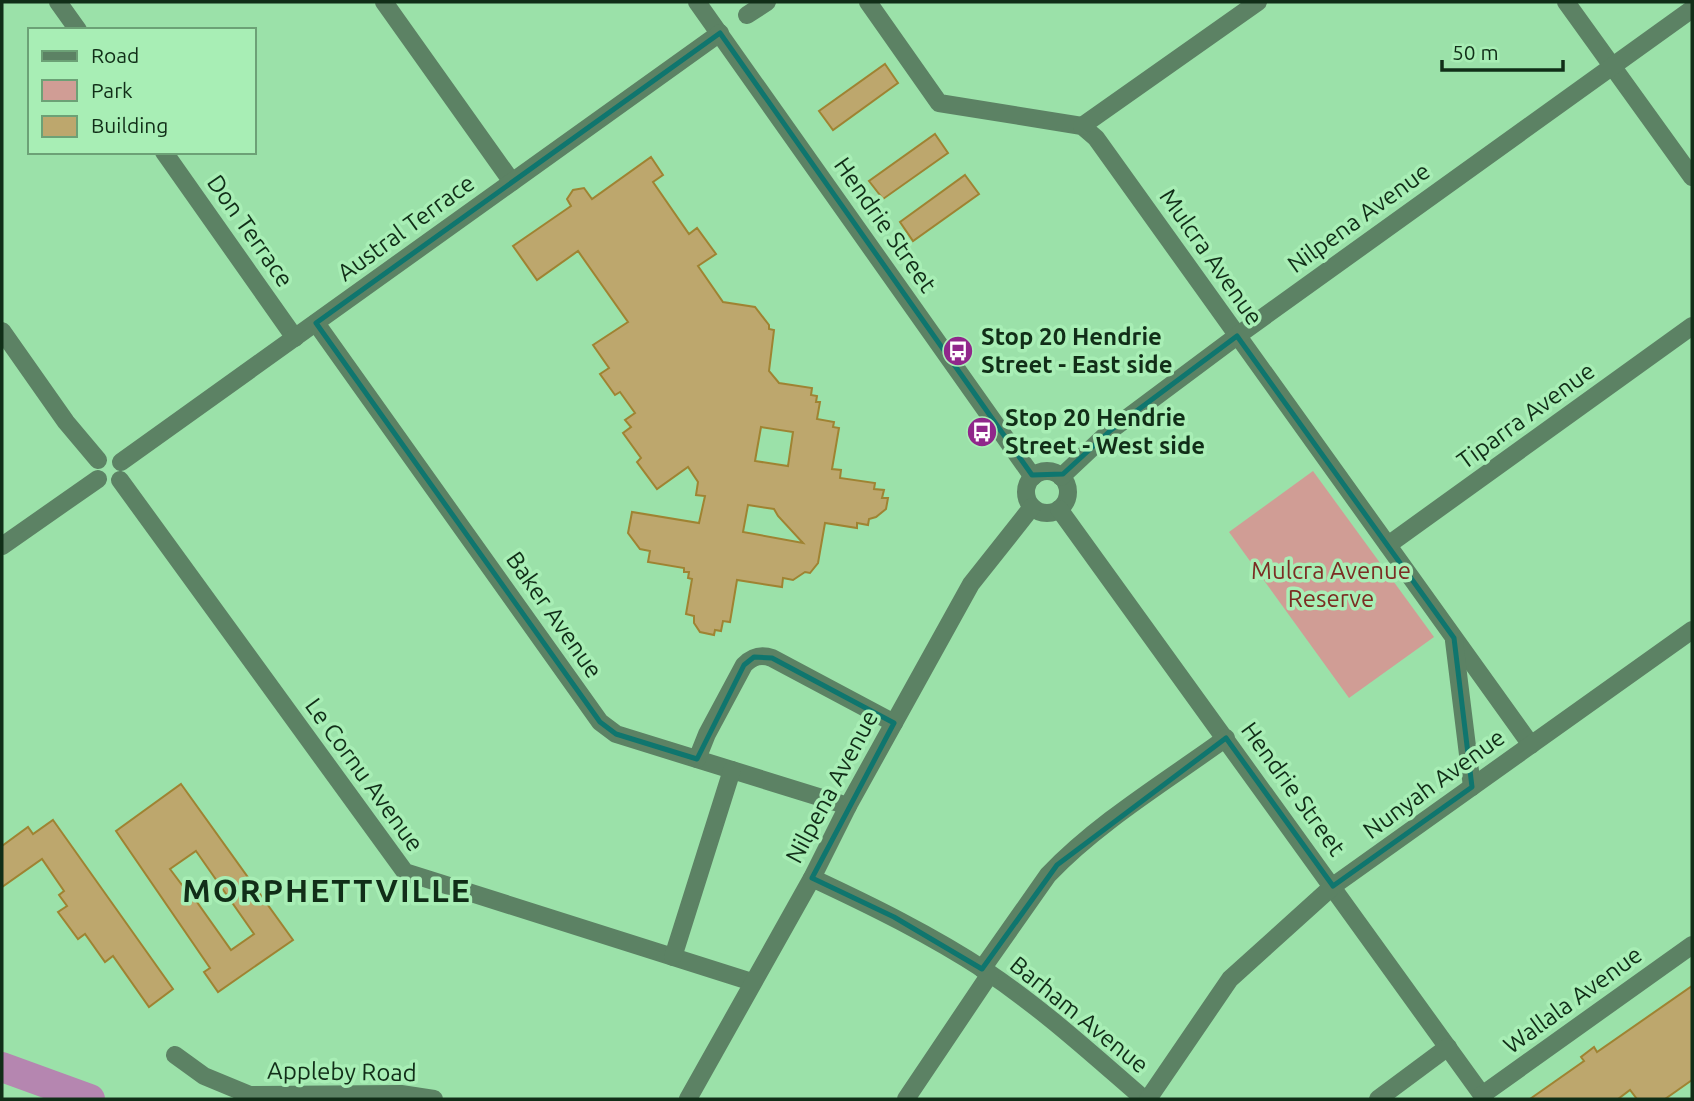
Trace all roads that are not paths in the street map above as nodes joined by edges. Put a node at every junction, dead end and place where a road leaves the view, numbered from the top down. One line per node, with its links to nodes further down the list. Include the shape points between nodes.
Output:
1 (58, 2): 10 (street)
2 (384, 2): 16 (street)
3 (697, 2): 11 (street, Hendrie Street)
4 (767, 2): 9 (street)
5 (868, 2): 13 (street, via 939,103)
6 (1258, 2): 13 (street)
7 (1566, 2): 12 (street)
8 (1692, 9): 12 (street, Nilpena Avenue)
9 (747, 15)
10 (77, 28)
11 (720, 33): 16 (street, Austral Terrace); 24 (street, Hendrie Street)
12 (1612, 66): 15 (street); 20 (street, Nilpena Avenue)
13 (1082, 126): 20 (street, Mulcra Avenue, via 1096,138)
14 (165, 154): 21 (street, Don Terrace)
15 (1692, 177)
16 (512, 181): 17 (street, Austral Terrace)
17 (316, 323): 21 (street, Austral Terrace); 36 (street, Baker Avenue, via 600,722 616,734)
18 (1692, 326): 29 (street, Tiparra Avenue)
19 (2, 331): 22 (street)
20 (1237, 336): 25 (street, Nilpena Avenue, via 1111,430); 29 (street, Mulcra Avenue)
21 (295, 338): 23 (street, Austral Terrace)
22 (98, 460): 23 (street, via 116,457); 26 (street, via 94,469)
23 (121, 471): 26 (street, via 108,485); 43 (street, Le Cornu Avenue, via 405,873)
24 (1033, 477): 25 (street, via 1046,472); 27 (street, via 1027,489)
25 (1061, 477): 28 (street, via 1068,494)
26 (97, 479): 30 (street)
27 (1032, 507): 28 (street, via 1048,513); 33 (street, Nilpena Avenue, via 971,584)
28 (1059, 509): 34 (street, Hendrie Street)
29 (1388, 545): 32 (street, Mulcra Avenue)
30 (2, 546)
31 (1692, 630): 35 (street, Nunyah Avenue)
32 (1454, 638): 35 (street, Mulcra Avenue); 38 (street, Mulcra Avenue)
33 (894, 723): 36 (street, via 772,658 754,657 744,665); 39 (street, Nilpena Avenue)
34 (1226, 738): 41 (street, Hendrie Street); 44 (street, Barham Avenue, via 1099,830 1048,875)
35 (1531, 745): 38 (street, Nunyah Avenue)
36 (697, 759): 37 (street, Baker Avenue)
37 (732, 770): 39 (street, Baker Avenue); 43 (street)
38 (1472, 787): 41 (street, Nunyah Avenue)
39 (848, 806): 40 (street, Nilpena Avenue)
40 (812, 878): 44 (street, Barham Avenue, via 894,916); 45 (street, Nilpena Avenue)
41 (1333, 886): 46 (street, Hendrie Street); 52 (street, Nunyah Avenue, via 1230,979)
42 (1692, 945): 48 (street, Wallala Avenue)
43 (673, 957): 45 (street, Le Cornu Avenue)
44 (986, 972): 51 (street); 52 (street, Barham Avenue, via 1069,1033)
45 (752, 982): 50 (street, Nilpena Avenue)
46 (1448, 1047): 48 (street, Hendrie Street); 53 (street)
47 (175, 1055): 49 (street, Appleby Road, via 204,1076 250,1095 401,1094)
48 (1484, 1097)
49 (434, 1099)
50 (688, 1099)
51 (906, 1099)
52 (1146, 1099)
53 (1378, 1099)

